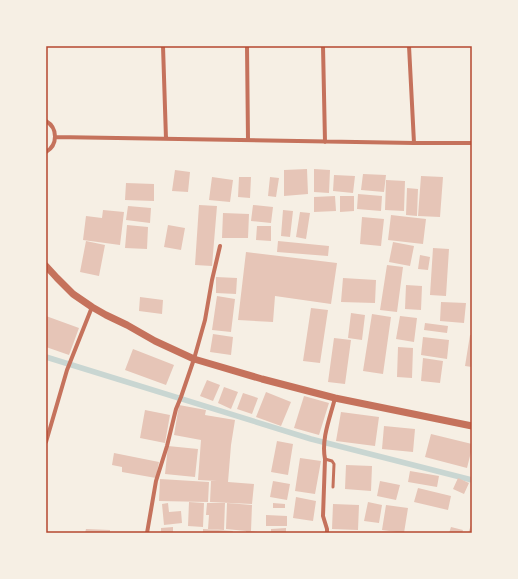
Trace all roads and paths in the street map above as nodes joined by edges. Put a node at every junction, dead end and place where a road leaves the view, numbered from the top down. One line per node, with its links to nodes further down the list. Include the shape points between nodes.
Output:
1 (163, 46): 7 (street)
2 (247, 46): 8 (street)
3 (323, 46): 9 (street)
4 (409, 46): 10 (street)
5 (46, 121): 6 (street, via 54,129)
6 (56, 137): 7 (street); 12 (street, via 54,144)
7 (166, 139): 8 (street)
8 (248, 140): 9 (street)
9 (325, 142): 10 (street)
10 (414, 143): 11 (street)
11 (472, 143)
12 (46, 152)
13 (220, 246): 16 (street, via 205,320)
14 (46, 266): 15 (street, via 73,294)
15 (92, 307): 16 (street, via 155,341); 19 (street, via 67,370)
16 (194, 358): 17 (street); 22 (street, via 176,409 156,481)
17 (335, 398): 18 (street); 20 (street, via 324,440)
18 (472, 426)
19 (46, 442)
20 (325, 459): 21 (lane, via 334,464); 23 (street, via 323,516)
21 (333, 487)
22 (148, 533)
23 (327, 533)

